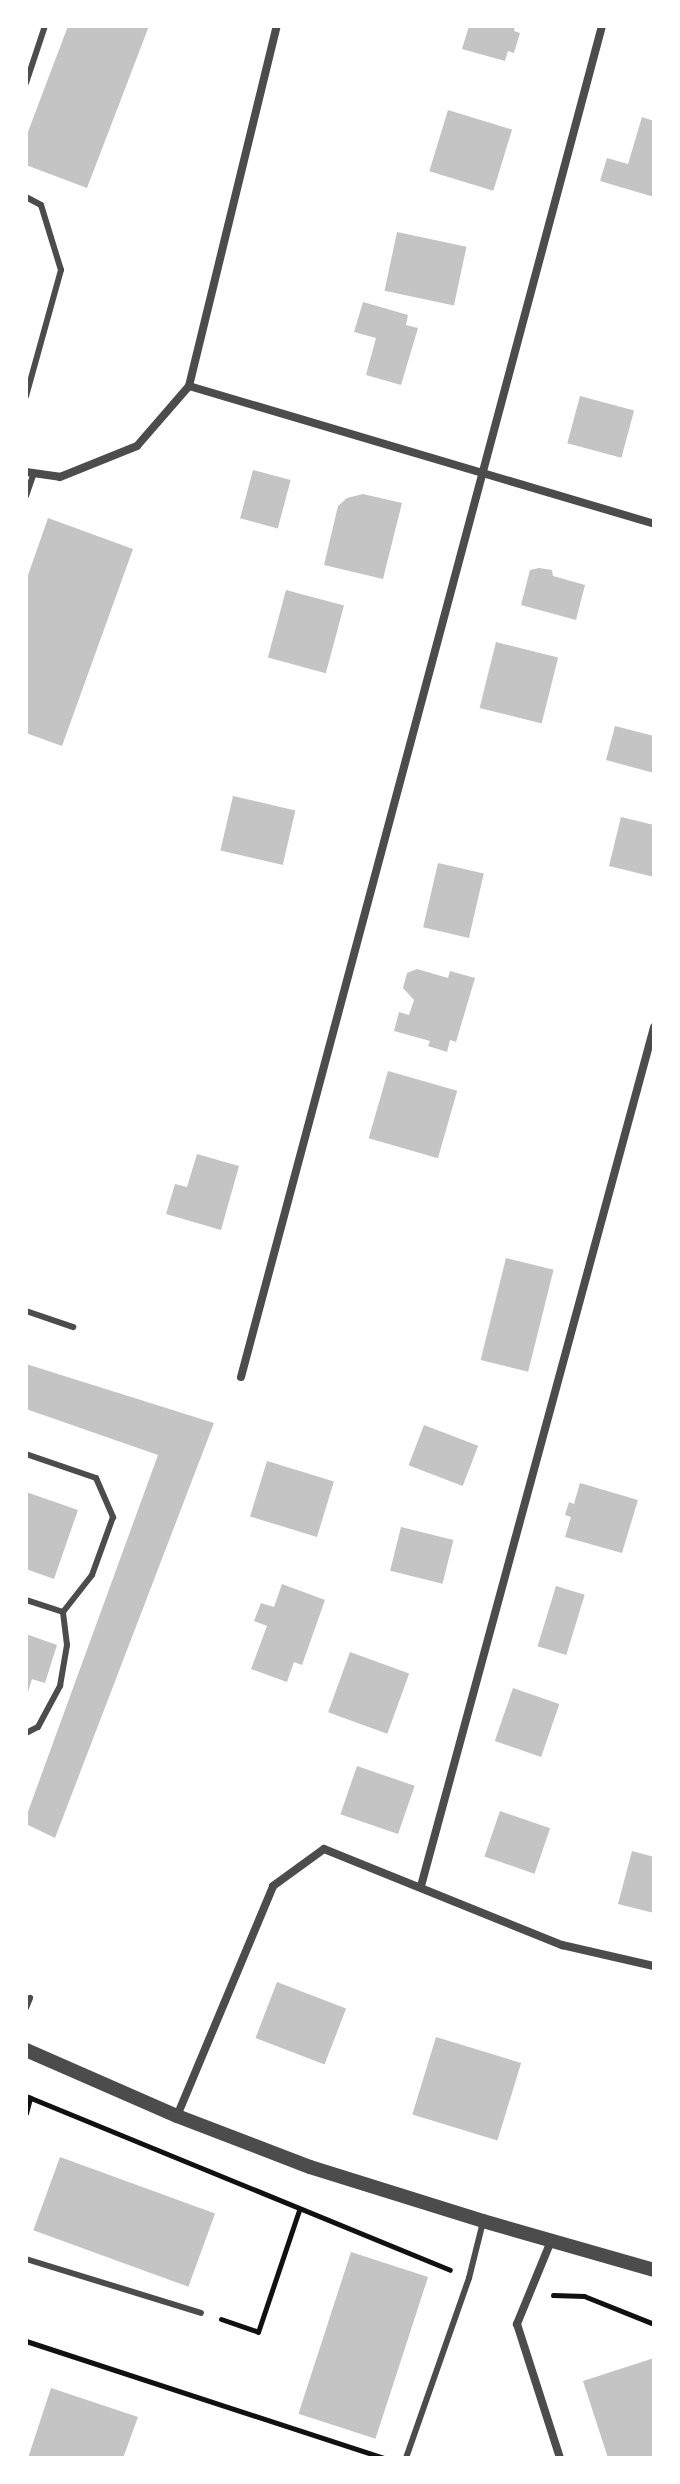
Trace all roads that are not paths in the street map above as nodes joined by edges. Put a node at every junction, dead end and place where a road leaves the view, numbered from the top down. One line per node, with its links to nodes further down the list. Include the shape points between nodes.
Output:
1 (45, 26): 4 (lane)
2 (277, 26): 6 (street)
3 (602, 26): 9 (street)
4 (26, 83)
5 (26, 197): 7 (lane, via 41,205 61,270)
6 (189, 386): 8 (street, via 137,446 60,477); 9 (street)
7 (26, 396)
8 (30, 473): 10 (lane)
9 (480, 475): 11 (street); 15 (street)
10 (26, 496)
11 (654, 524)
12 (654, 1027): 20 (street)
13 (26, 1311): 14 (lane)
14 (73, 1327)
15 (241, 1377)
16 (26, 1454): 18 (lane, via 96,1478 113,1517 92,1575)
17 (26, 1600): 18 (lane)
18 (63, 1612): 19 (lane, via 67,1645 60,1686 38,1727)
19 (26, 1733)
20 (421, 1886): 21 (street, via 562,1945); 25 (street, via 324,1849 273,1886)
21 (654, 1966)
22 (30, 1998): 23 (lane)
23 (26, 2008)
24 (26, 2050): 25 (street)
25 (177, 2116): 26 (street, via 310,2167)
26 (483, 2221): 27 (street); 31 (lane, via 469,2278)
27 (551, 2241): 29 (street); 32 (street, via 517,2324)
28 (26, 2259): 30 (lane)
29 (654, 2270)
30 (201, 2313)
31 (406, 2458)
32 (560, 2458)

